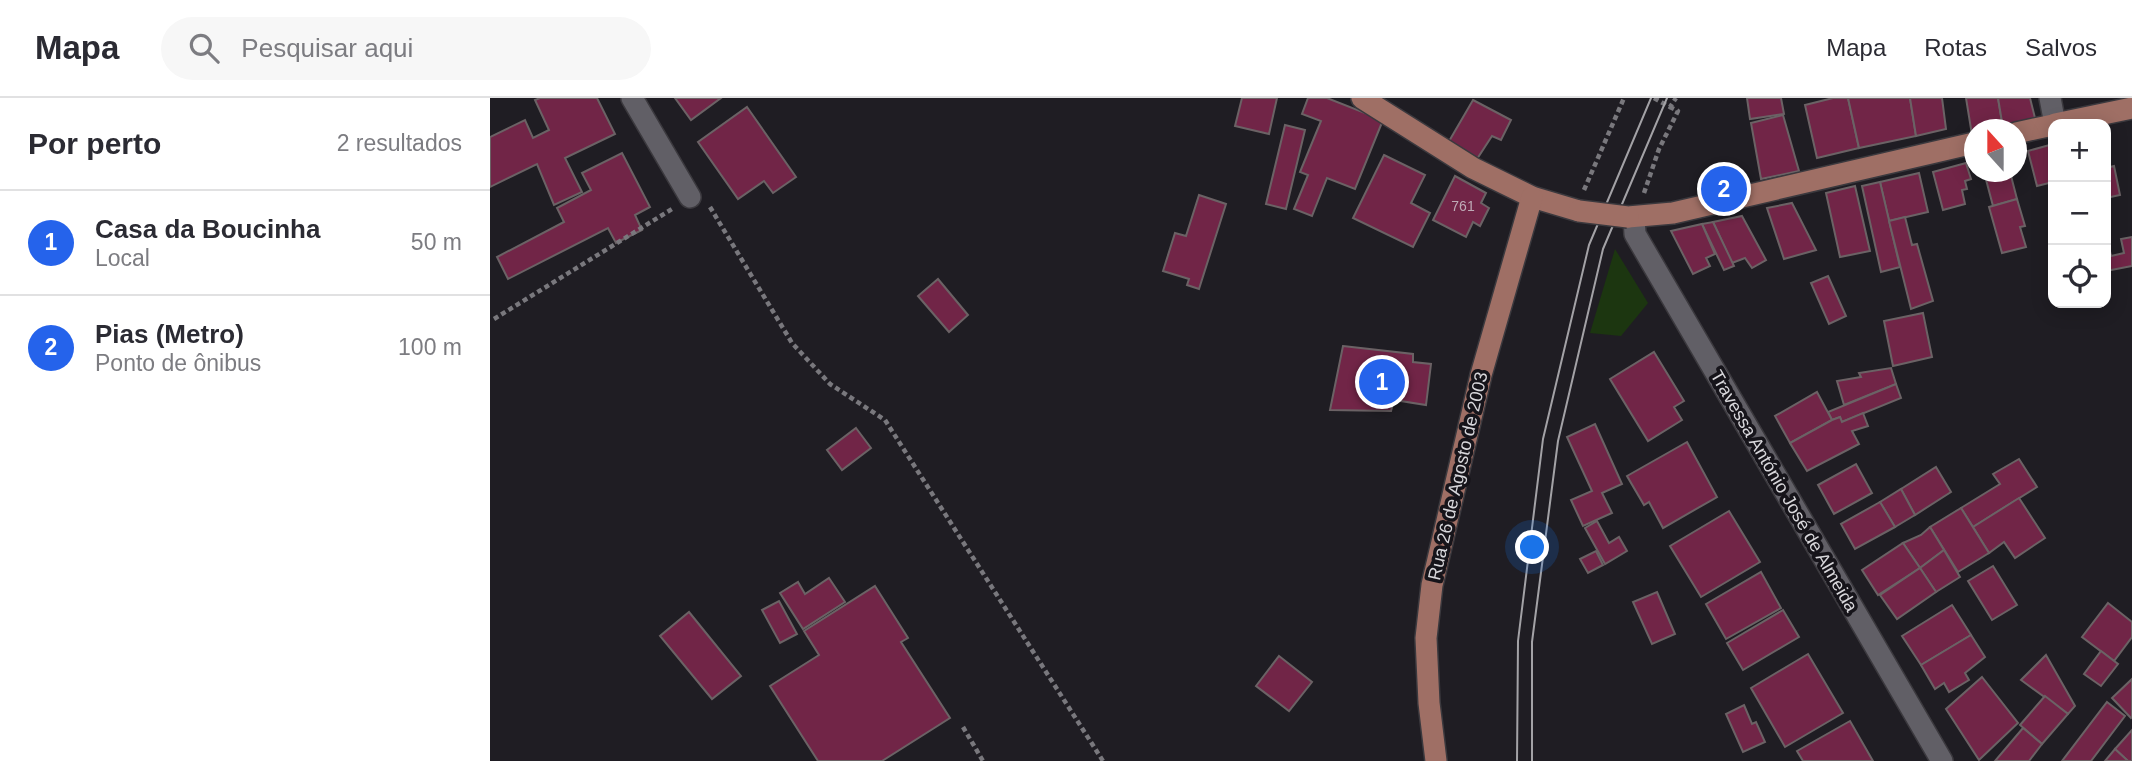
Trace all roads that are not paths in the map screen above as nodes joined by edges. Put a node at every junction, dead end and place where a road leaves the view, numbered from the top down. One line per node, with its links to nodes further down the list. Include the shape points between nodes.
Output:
1 (632, 98): 11 (street)
2 (1362, 98): 10 (main road, via 1472,168)
3 (2050, 98): 5 (street)
4 (2132, 108): 6 (main road)
5 (2053, 119)
6 (2078, 119)
7 (2048, 125): 8 (main road)
8 (2027, 131)
9 (1964, 146): 12 (main road, via 1673,213)
10 (1532, 197): 12 (main road, bridge, via 1579,211); 13 (main road, Rua 26 de Agosto de 2003, via 1481,375 1432,585 1426,638)
11 (690, 198)
12 (1631, 218): 14 (street, Travessa António José de Almeida, via 1635,234)
13 (1436, 761)
14 (1942, 761)

